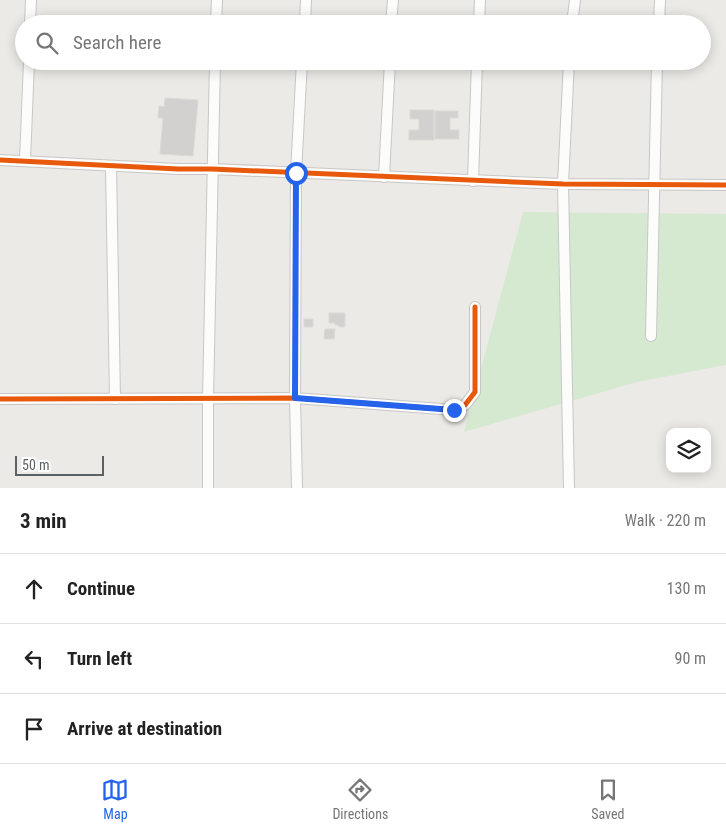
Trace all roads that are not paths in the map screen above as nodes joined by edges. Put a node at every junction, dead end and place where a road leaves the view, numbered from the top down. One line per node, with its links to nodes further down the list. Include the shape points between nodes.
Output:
1 (31, 0): 8 (street)
2 (217, 0): 9 (street)
3 (306, 0): 10 (street)
4 (392, 0): 11 (street)
5 (480, 0): 12 (street)
6 (575, 0): 13 (street)
7 (660, 0): 14 (street)
8 (30, 15)
9 (216, 15)
10 (305, 15)
11 (391, 15)
12 (479, 15)
13 (573, 15)
14 (659, 15)
15 (29, 70): 23 (street)
16 (215, 70): 25 (street)
17 (302, 70): 26 (street)
18 (390, 70): 27 (street)
19 (477, 70): 28 (street)
20 (569, 70): 29 (street)
21 (657, 70): 30 (street)
22 (0, 160): 23 (street)
23 (25, 161): 24 (street)
24 (111, 166): 25 (street); 37 (street)
25 (212, 169): 26 (street); 34 (street)
26 (296, 173): 27 (street); 35 (street)
27 (384, 177): 28 (street)
28 (473, 180): 29 (street)
29 (563, 184): 30 (street); 40 (street)
30 (653, 184): 31 (street); 33 (street)
31 (726, 185)
32 (475, 307): 35 (street, via 475,392 465,405 454,410)
33 (650, 336)
34 (208, 398): 35 (street); 37 (street); 38 (street)
35 (295, 398): 39 (street)
36 (0, 399): 37 (street)
37 (115, 399)
38 (208, 488)
39 (297, 488)
40 (569, 488)

